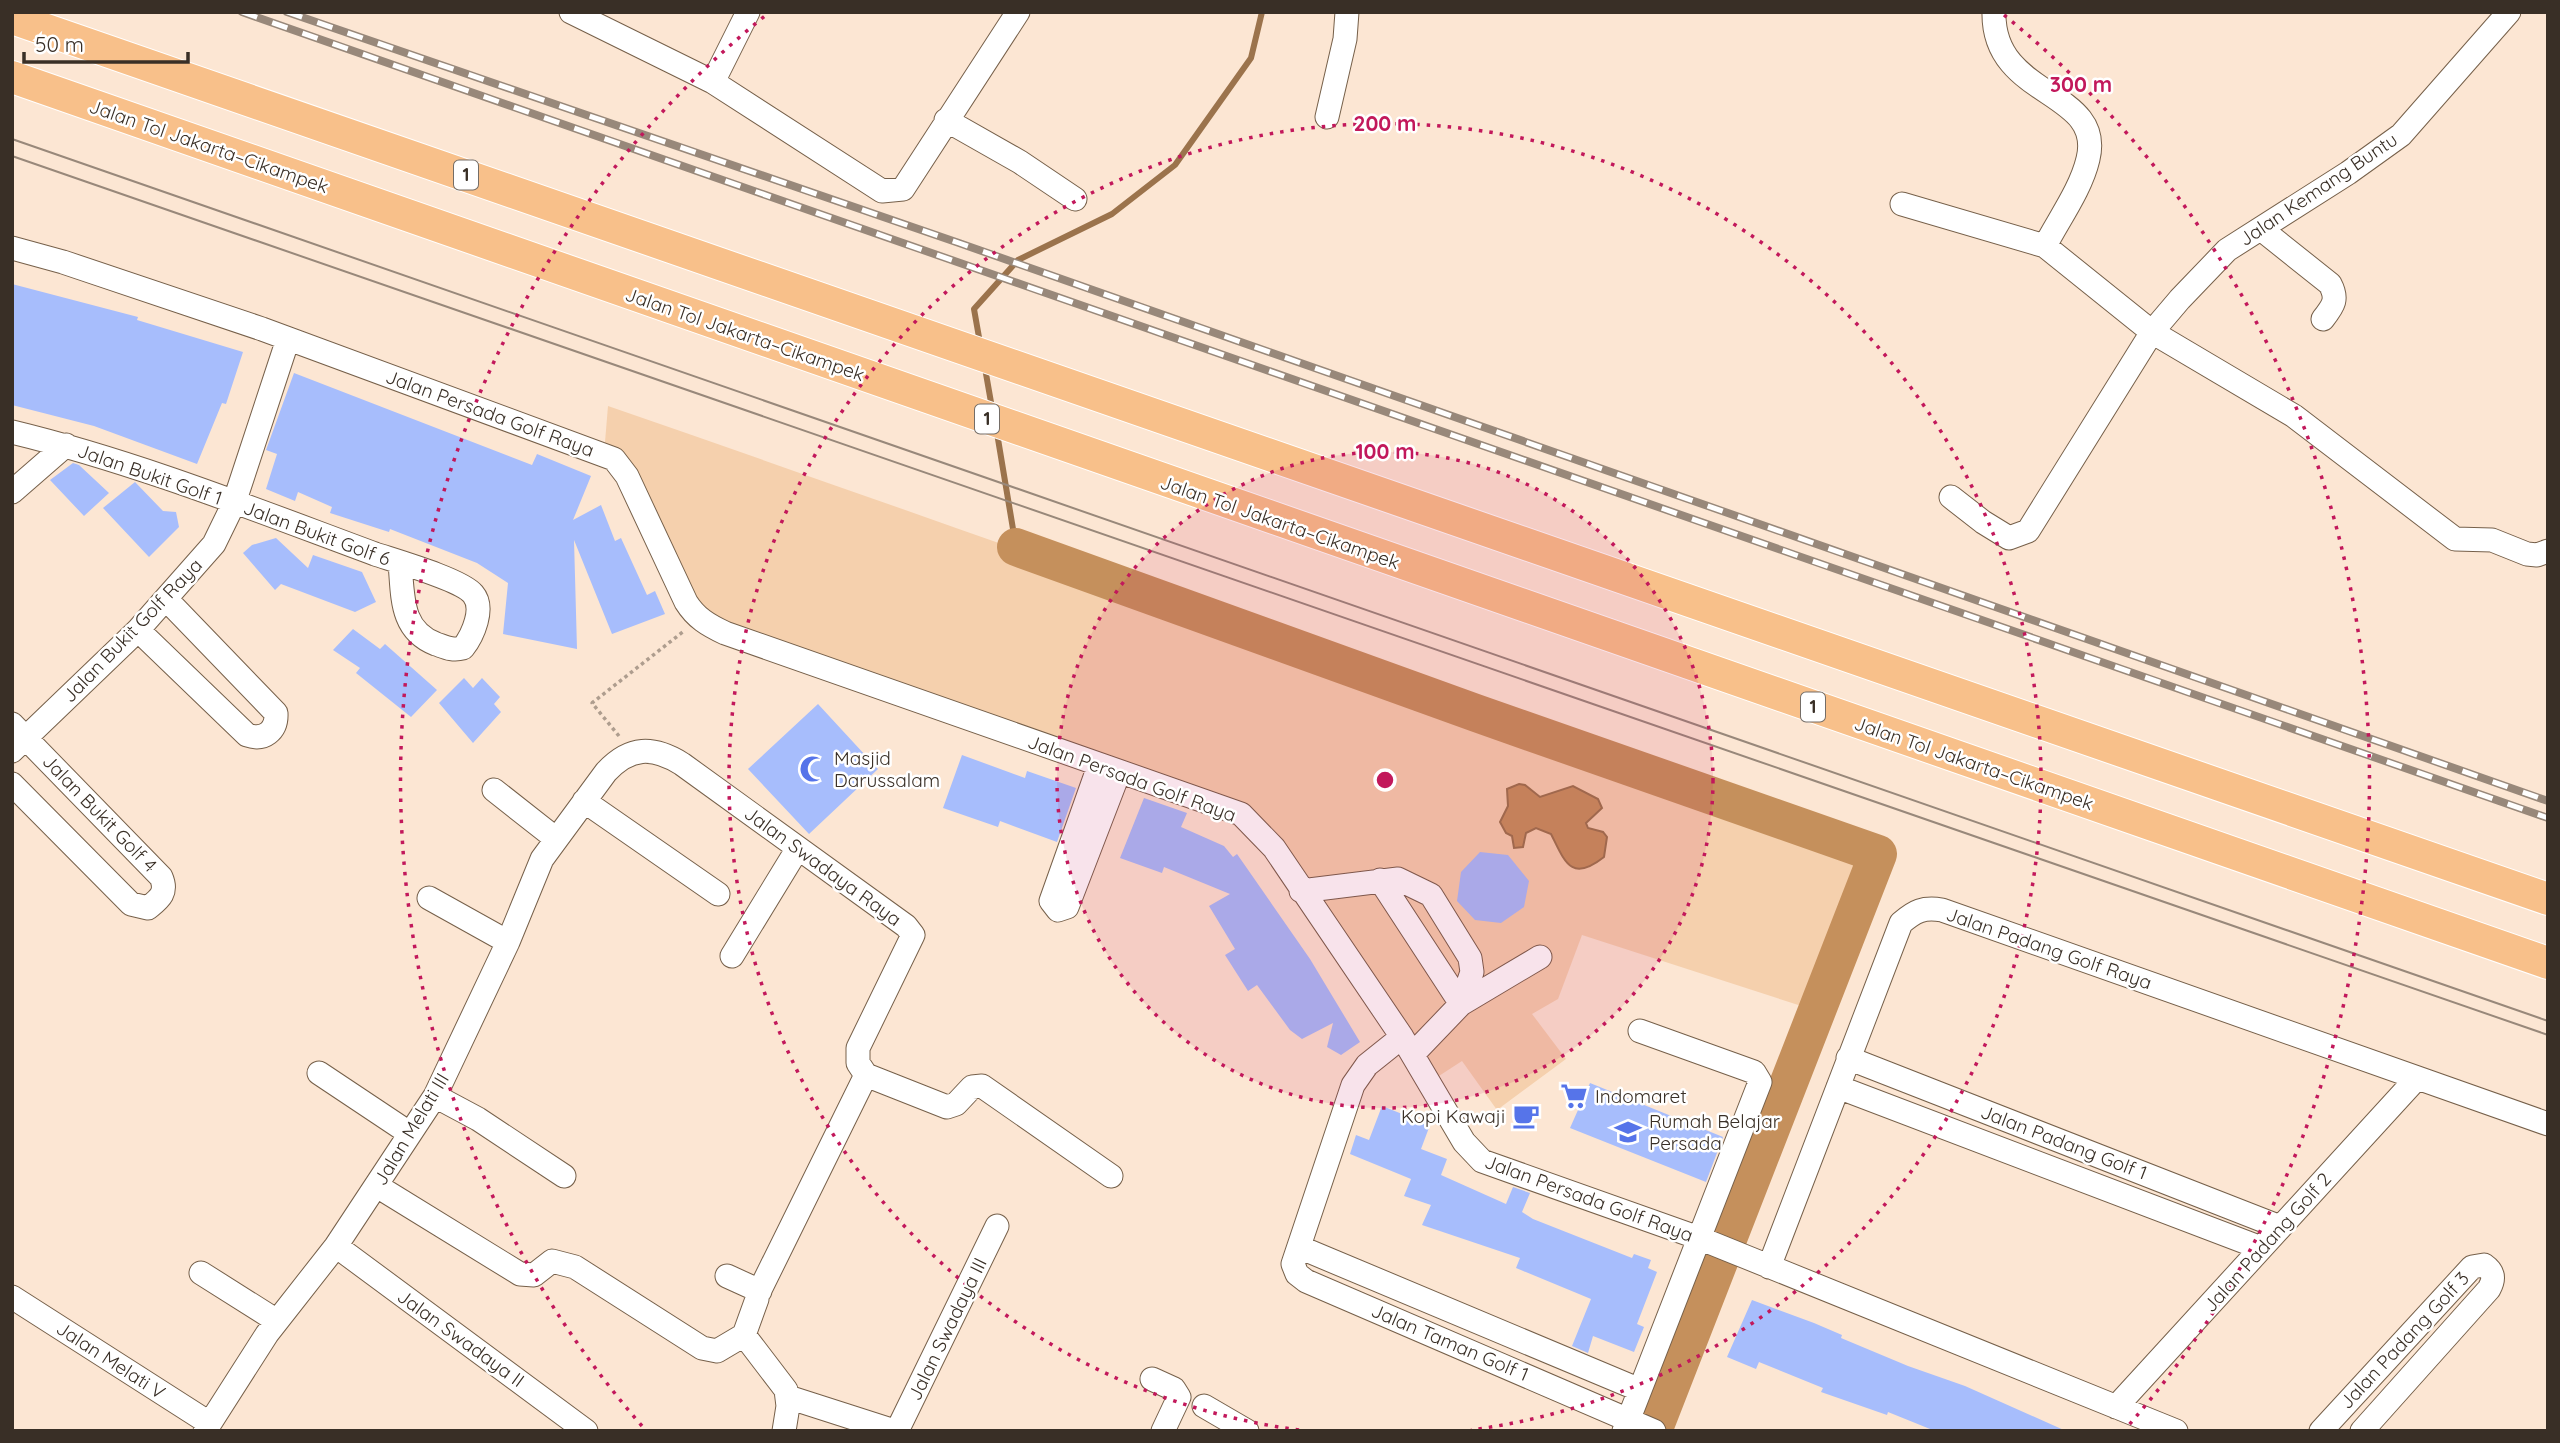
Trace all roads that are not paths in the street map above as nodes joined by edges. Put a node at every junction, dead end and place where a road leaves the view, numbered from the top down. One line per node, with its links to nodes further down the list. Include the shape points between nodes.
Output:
1 (570, 12): 9 (street)
2 (748, 12): 9 (street)
3 (1018, 12): 11 (street)
4 (1347, 12): 10 (street)
5 (1994, 12): 15 (street, via 1993,32 2008,61 2078,114 2088,129 2084,171)
6 (2509, 12): 14 (street, Jalan Kemang Buntu, via 2401,135)
7 (12, 18): 41 (highway, 1)
8 (12, 77): 45 (highway, Jalan Tol Jakarta–Cikampek / 1)
9 (713, 82): 11 (street, via 882,191 903,189)
10 (1327, 117)
11 (946, 120): 12 (street)
12 (1075, 199)
13 (1902, 204): 15 (street)
14 (2260, 229): 17 (street, via 2330,284 2336,295); 18 (street, Jalan Kemang Buntu, via 2227,250)
15 (2045, 246): 18 (street)
16 (12, 248): 19 (street, Jalan Persada Golf Raya)
17 (2323, 319)
18 (2152, 332): 23 (street, Jalan Kemang Buntu, via 2028,531 2009,538); 25 (street, via 2294,416 2455,539 2492,540 2527,554)
19 (288, 339): 24 (street, Jalan Bukit Golf Raya); 31 (street, Jalan Persada Golf Raya, via 614,459 627,476 686,602 706,624 725,634)
20 (12, 432): 21 (street, Jalan Bukit Golf 1)
21 (66, 445): 22 (street, Jalan Bukit Golf 1); 24 (street, Jalan Bukit Golf 1)
22 (12, 492)
23 (1951, 497)
24 (234, 503): 26 (street, Jalan Bukit Golf 6); 27 (street, Jalan Bukit Golf Raya, via 214,544)
25 (2548, 551)
26 (400, 563)
27 (166, 599): 28 (street, Jalan Bukit Golf Raya); 28 (street, via 276,713 268,734 261,738 247,735)
28 (138, 630): 29 (street, Jalan Bukit Golf Raya)
29 (17, 737): 32 (street, Jalan Bukit Golf 4, via 161,877 162,897 148,908 131,904)
30 (634, 751): 34 (street, Jalan Melati III, via 616,762); 36 (street, Jalan Swadaya Raya, via 668,756)
31 (1109, 769): 31 (street, via 1051,901 1058,911 1067,906); 38 (street, Jalan Persada Golf Raya, via 1241,814 1274,848)
32 (12, 784)
33 (494, 790): 35 (street)
34 (584, 801): 35 (street, Jalan Melati III); 39 (street)
35 (555, 838): 42 (street, Jalan Melati III, via 527,890)
36 (798, 848): 43 (street); 51 (street, Jalan Swadaya Raya, via 913,935 858,1048 858,1063)
37 (1380, 880): 38 (street); 46 (street); 46 (street, via 1416,886 1441,907 1471,958 1472,972)
38 (1301, 891): 48 (street, Jalan Persada Golf Raya)
39 (718, 894)
40 (429, 898): 42 (street)
41 (2548, 899)
42 (508, 942): 54 (street, Jalan Melati III)
43 (732, 956)
44 (1540, 957): 46 (street)
45 (2548, 963)
46 (1461, 1004): 48 (street, Jalan Taman Golf 1)
47 (1640, 1031): 62 (street, via 1759,1076 1759,1088)
48 (1408, 1046): 62 (street, Jalan Persada Golf Raya, via 1464,1142 1482,1161); 64 (street, Jalan Taman Golf 1, via 1367,1065 1353,1085)
49 (1848, 1058): 52 (street, Jalan Padang Golf Raya, via 1900,923 1927,908); 53 (street, Jalan Padang Golf Raya); 61 (street, Jalan Padang Golf 1)
50 (319, 1073): 56 (street)
51 (866, 1075): 58 (street, via 947,1107 972,1087 982,1086); 70 (street)
52 (2417, 1078): 55 (street, Jalan Padang Golf Raya); 61 (street, Jalan Padang Golf 2)
53 (1838, 1087): 65 (street, Jalan Padang Golf 1); 66 (street, Jalan Padang Golf Raya)
54 (435, 1096): 56 (street, Jalan Melati III); 57 (street)
55 (2548, 1124)
56 (409, 1133): 59 (street, Jalan Melati III)
57 (564, 1176)
58 (1111, 1176)
59 (377, 1186): 63 (street, Jalan Melati III); 70 (street, via 520,1274 534,1275 552,1261 566,1262 702,1348 717,1351)
60 (997, 1226): 81 (street, Jalan Swadaya III)
61 (2280, 1227): 65 (street, Jalan Padang Golf 2)
62 (1704, 1240): 66 (street, Jalan Persada Golf Raya); 73 (street)
63 (336, 1246): 71 (street, Jalan Melati III); 79 (street, Jalan Swadaya II)
64 (1299, 1247): 73 (street, Jalan Taman Golf 1); 78 (street, Jalan Taman Golf 1, via 1293,1264 1306,1280)
65 (2261, 1248): 76 (street, Jalan Padang Golf 2)
66 (1769, 1267): 76 (street, Jalan Persada Golf Raya)
67 (201, 1273): 71 (street)
68 (727, 1276): 70 (street)
69 (15, 1306): 77 (street, Jalan Melati V)
70 (753, 1307): 74 (street)
71 (276, 1321): 77 (street, Jalan Melati III)
72 (1152, 1379): 82 (street, via 1179,1397)
73 (1640, 1390): 78 (street)
74 (788, 1397): 80 (street); 81 (street, Jalan Swadaya III)
75 (1205, 1406): 83 (street)
76 (2116, 1406): 84 (street, Jalan Persada Golf Raya)
77 (207, 1427)
78 (1638, 1427)
79 (586, 1431)
80 (784, 1431)
81 (896, 1431)
82 (1163, 1431)
83 (1247, 1431)
84 (2176, 1431)
85 (2321, 1431): 86 (street, Jalan Padang Golf 3, via 2472,1266 2491,1270 2489,1289)
86 (2362, 1431)

